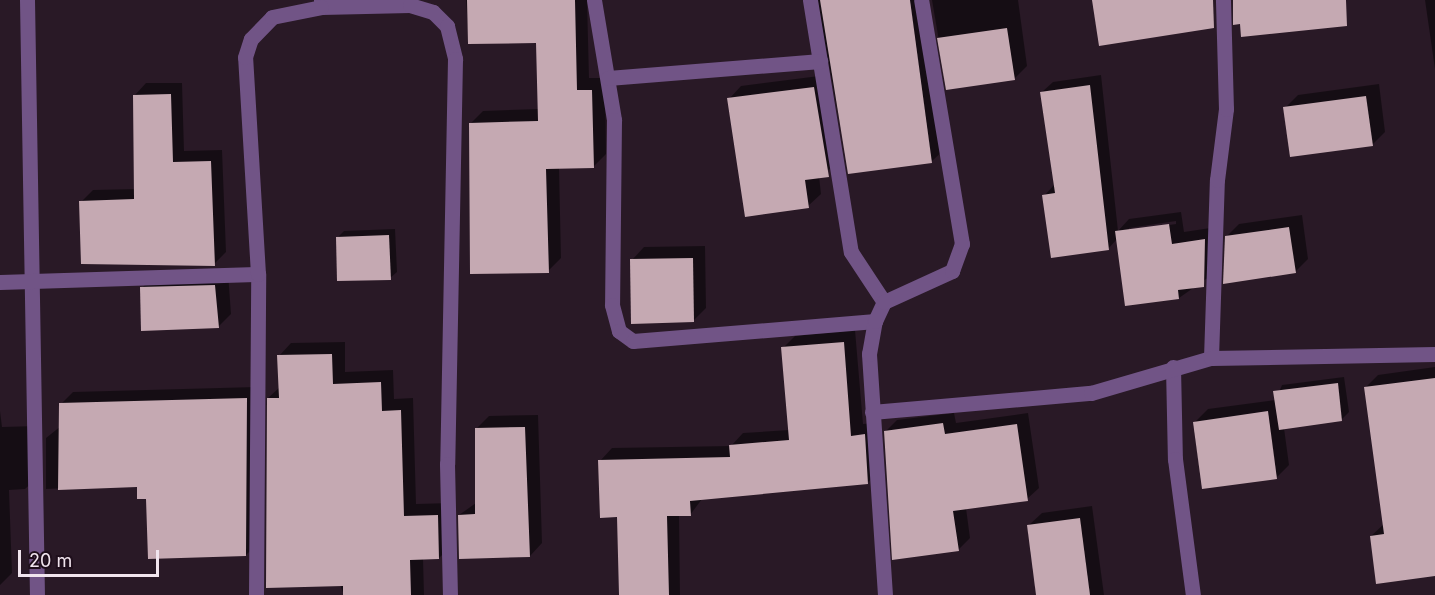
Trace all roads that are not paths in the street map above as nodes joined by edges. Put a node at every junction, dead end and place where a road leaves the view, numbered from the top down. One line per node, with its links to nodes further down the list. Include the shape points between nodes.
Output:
1 (27, 0): 10 (street)
2 (594, 0): 8 (street)
3 (810, 0): 7 (street)
4 (921, 0): 12 (street, via 960,258 952,271)
5 (1223, 0): 15 (street, via 1226,109 1217,180)
6 (321, 4): 9 (street, via 272,17 251,39 245,57); 20 (street, via 410,5 433,12 447,26 454,59 447,464)
7 (820, 61): 8 (street); 12 (street, via 851,252)
8 (608, 78): 13 (street, via 617,200 612,305 619,331 633,340)
9 (258, 274): 10 (street); 19 (street)
10 (35, 281): 11 (street); 18 (street)
11 (0, 282)
12 (884, 302): 13 (street)
13 (875, 321): 17 (street, via 869,354)
14 (1435, 354): 15 (street)
15 (1211, 357): 16 (street)
16 (1173, 367): 17 (street, via 1091,393); 22 (street, via 1175,459)
17 (872, 412): 21 (street)
18 (37, 595)
19 (256, 595)
20 (450, 595)
21 (885, 595)
22 (1193, 595)

